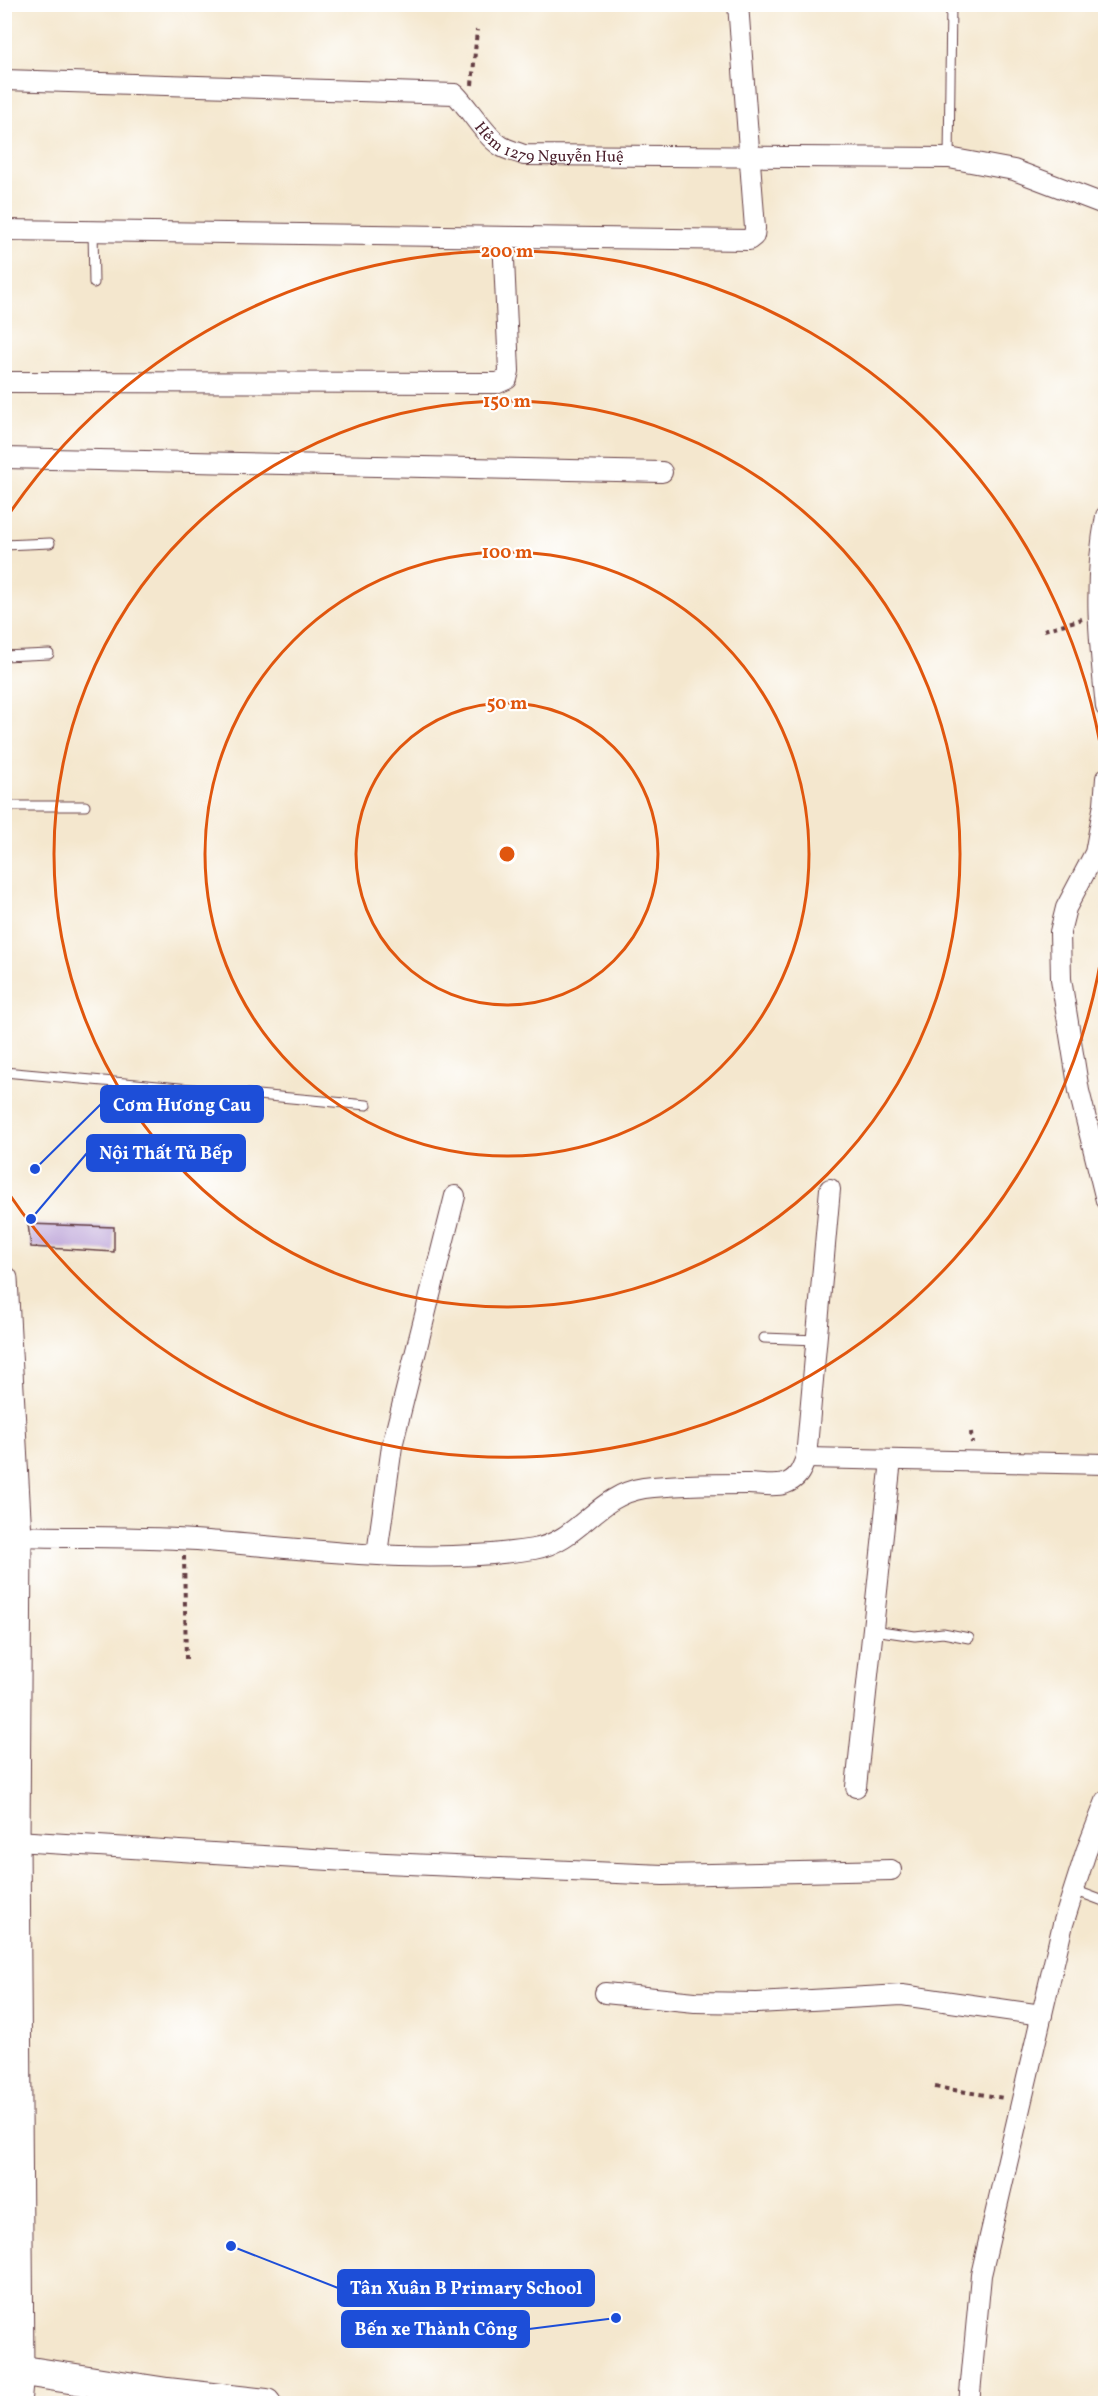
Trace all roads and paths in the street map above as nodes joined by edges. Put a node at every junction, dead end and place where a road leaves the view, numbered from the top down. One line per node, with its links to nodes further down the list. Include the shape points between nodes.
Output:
1 (738, 4): 6 (street)
2 (951, 4): 7 (lane)
3 (477, 30): 5 (path)
4 (4, 80): 5 (street, Hẻm 1279 Nguyễn Huệ, via 455,94)
5 (470, 110): 6 (street, Hẻm 1279 Nguyễn Huệ, via 501,147 524,155)
6 (749, 157): 7 (street, Hẻm 1279 Nguyễn Huệ); 11 (street, via 755,228 749,240)
7 (949, 158): 8 (street, Hẻm 1279 Nguyễn Huệ, via 1014,170)
8 (1106, 206)
9 (4, 230): 10 (street)
10 (93, 231): 11 (street); 12 (lane)
11 (503, 237): 13 (street, via 509,371 507,379 498,383)
12 (94, 283)
13 (4, 382)
14 (4, 458): 15 (street)
15 (662, 472)
16 (1106, 516): 19 (street, via 1096,586)
17 (50, 543): 18 (lane)
18 (4, 545)
19 (1097, 615): 20 (path); 23 (street)
20 (1044, 630)
21 (49, 654): 22 (lane)
22 (4, 656)
23 (1106, 706)
24 (1106, 778): 31 (street, via 1095,852 1066,908 1060,932 1061,979 1079,1091)
25 (4, 806): 26 (lane)
26 (85, 806)
27 (4, 1072): 28 (lane)
28 (367, 1105)
29 (830, 1189): 34 (street)
30 (455, 1196): 41 (street, via 392,1446)
31 (1106, 1200)
32 (4, 1279): 35 (street)
33 (764, 1338): 34 (lane)
34 (817, 1340): 36 (street)
35 (8, 1419): 39 (street)
36 (806, 1458): 37 (street); 41 (street, via 800,1476 783,1485 694,1485 641,1489 618,1496 595,1510 576,1530 537,1548 447,1557)
37 (891, 1460): 38 (street); 42 (street)
38 (1106, 1464)
39 (18, 1536): 40 (street); 47 (street)
40 (183, 1540): 41 (street); 44 (path)
41 (377, 1554)
42 (873, 1630): 43 (lane); 45 (street)
43 (969, 1638)
44 (186, 1659)
45 (856, 1787)
46 (1106, 1801): 49 (street)
47 (16, 1840): 48 (street, via 363,1862 663,1875); 52 (street)
48 (891, 1870)
49 (1074, 1890): 50 (lane); 53 (street)
50 (1106, 1902)
51 (605, 1993): 53 (street, via 694,2002 757,2003 902,1995)
52 (11, 1998): 56 (street)
53 (1042, 2015): 55 (street)
54 (935, 2087): 55 (path)
55 (1022, 2101): 59 (street, via 981,2275)
56 (13, 2370): 57 (street); 58 (main road)
57 (17, 2403)
58 (266, 2403)
59 (969, 2403)

